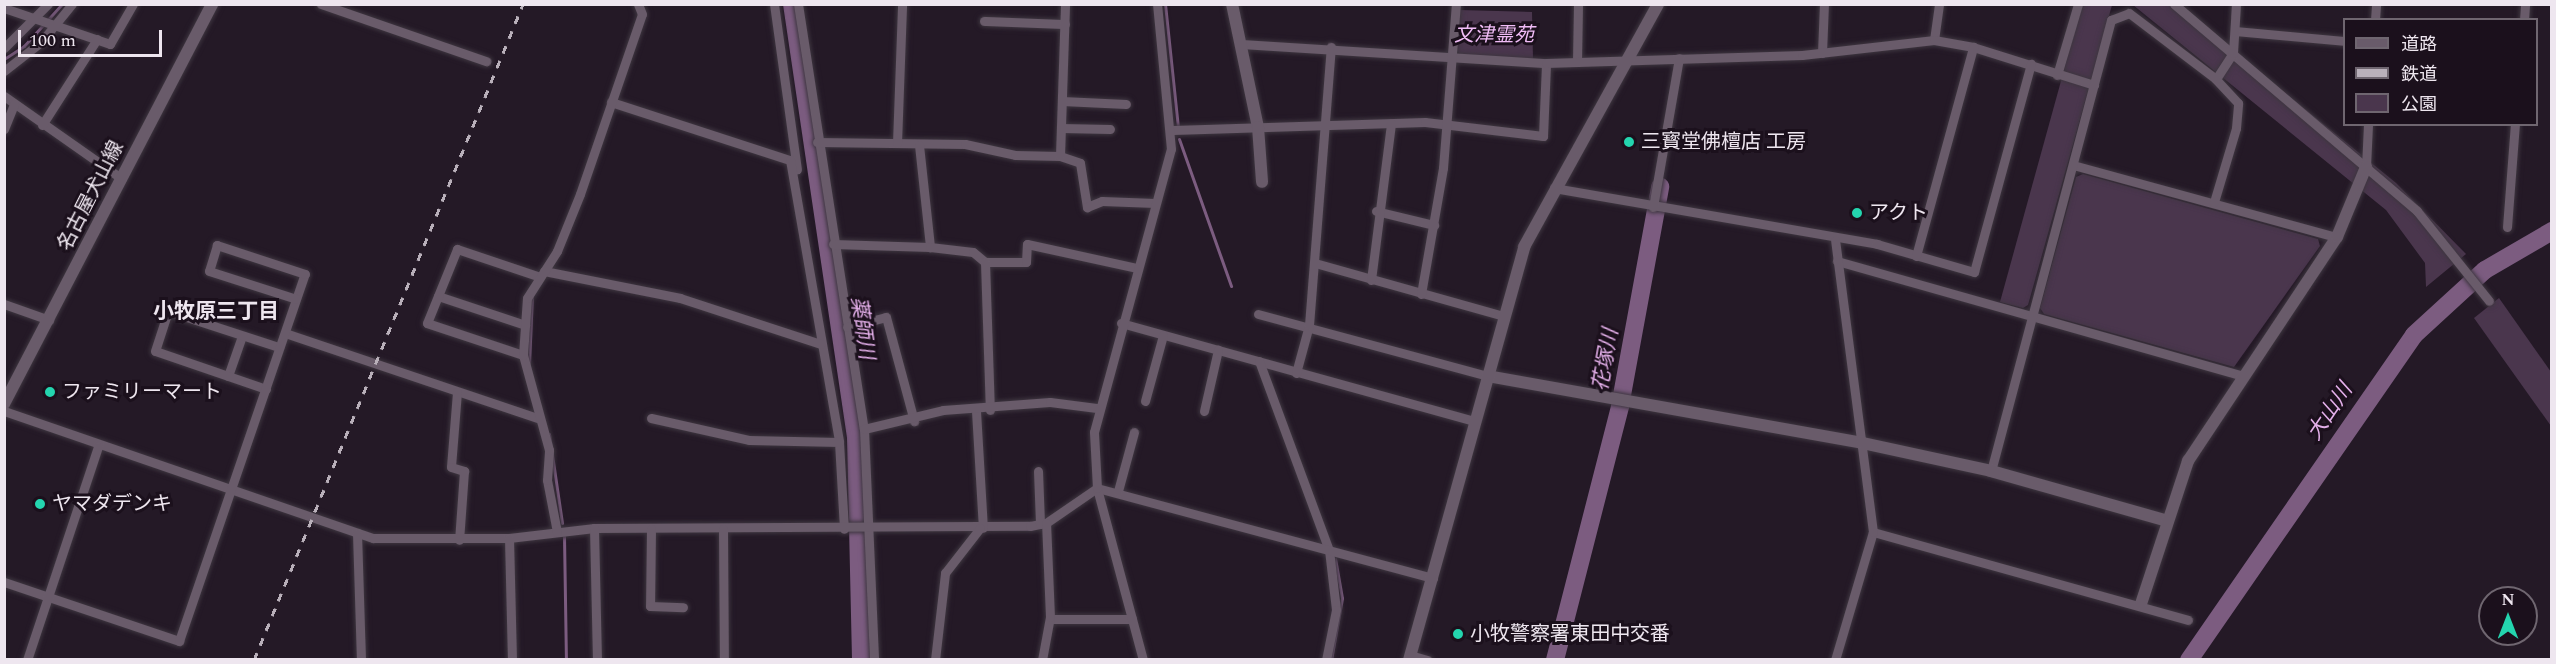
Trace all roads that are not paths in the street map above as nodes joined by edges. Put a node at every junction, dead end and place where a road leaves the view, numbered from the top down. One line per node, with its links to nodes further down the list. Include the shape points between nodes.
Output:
1 (48, 4): 22 (street)
2 (72, 4): 24 (street)
3 (133, 4): 27 (street, via 110,44)
4 (212, 4): 69 (street, 名古屋犬山線)
5 (321, 4): 39 (street)
6 (638, 4): 49 (street, via 642,14)
7 (774, 4): 72 (street)
8 (798, 4): 63 (street)
9 (902, 4): 64 (street)
10 (1065, 4): 25 (street)
11 (1157, 4): 62 (street)
12 (1233, 4): 30 (street)
13 (1456, 4): 37 (street)
14 (1578, 4): 40 (street)
15 (1658, 4): 38 (street)
16 (1824, 4): 34 (street)
17 (1939, 4): 28 (street)
18 (2078, 4): 44 (street)
19 (2174, 4): 35 (street)
20 (2236, 4): 26 (street)
21 (4, 8): 22 (street)
22 (39, 19): 24 (street); 33 (street)
23 (984, 21): 25 (street)
24 (56, 24): 27 (street); 43 (street)
25 (1065, 24): 48 (street)
26 (2235, 31): 29 (street); 35 (street)
27 (97, 39): 53 (street)
28 (1934, 40): 32 (street); 34 (street)
29 (2343, 41)
30 (1242, 44): 31 (street); 58 (street)
31 (1331, 47): 37 (street); 54 (street)
32 (1973, 47): 42 (street); 83 (street)
33 (4, 48)
34 (1822, 53): 36 (street)
35 (2233, 53): 45 (street); 68 (street)
36 (1679, 58): 38 (street); 75 (street)
37 (1452, 59): 41 (street); 55 (street)
38 (1627, 59): 40 (street); 71 (street)
39 (486, 61)
40 (1577, 62): 41 (street)
41 (1546, 63): 55 (street, via 1543,136)
42 (2031, 64): 44 (street); 83 (street, via 1974,272)
43 (4, 71)
44 (2057, 75): 46 (street)
45 (2216, 79): 46 (street, via 2129,13 2120,13 2111,20); 73 (street, via 2238,103 2236,128)
46 (2094, 85): 67 (street)
47 (4, 96): 50 (street)
48 (1062, 101): 51 (street); 59 (street)
49 (611, 102): 72 (street, via 790,160); 88 (street, via 557,251)
50 (14, 104): 53 (street); 60 (street)
51 (1126, 104)
52 (1391, 123): 54 (street); 55 (street); 76 (street)
53 (42, 125): 69 (street)
54 (1328, 125): 58 (street); 86 (street)
55 (1446, 125): 77 (street)
56 (2368, 126): 68 (street)
57 (2516, 126): 78 (street)
58 (1258, 127): 62 (street); 70 (street)
59 (1061, 128): 61 (street); 66 (street)
60 (4, 129)
61 (1110, 129)
62 (1173, 130): 74 (street)
63 (817, 142): 64 (street); 81 (street)
64 (897, 143): 65 (street)
65 (919, 145): 66 (street, via 965,144 1015,155); 82 (street)
66 (1060, 156): 74 (street, via 1080,163 1087,207 1102,201)
67 (2073, 165): 73 (street); 97 (street)
68 (2366, 167): 79 (street); 93 (street, via 2417,211)
69 (122, 179): 98 (street, 名古屋犬山線)
70 (1262, 182)
71 (1554, 188): 75 (street); 96 (street, via 1524,247)
72 (799, 202): 106 (street)
73 (2214, 202): 79 (street)
74 (1155, 203): 87 (street)
75 (1653, 207): 80 (street)
76 (1376, 211): 77 (street); 89 (street)
77 (1434, 225): 90 (street)
78 (2507, 227)
79 (2337, 237): 114 (street)
80 (1836, 240): 83 (street); 84 (street)
81 (833, 244): 82 (street); 102 (street)
82 (930, 247): 85 (street, via 973,252)
83 (1916, 256)
84 (1837, 261): 97 (street); 131 (street)
85 (985, 262): 87 (street, via 1026,262 1027,244); 120 (street)
86 (1315, 263): 89 (street); 101 (street)
87 (1137, 268): 99 (street)
88 (541, 274): 91 (street, via 457,249); 100 (street); 106 (street, via 680,298)
89 (1371, 280): 90 (street)
90 (1421, 294): 96 (street)
91 (438, 296): 100 (street); 109 (street, via 427,323)
92 (296, 299): 92 (street, via 305,274 218,245 209,271); 103 (street)
93 (2489, 301)
94 (4, 304): 98 (street)
95 (1258, 314): 101 (street)
96 (1503, 316): 113 (street)
97 (2031, 316): 114 (street); 134 (street)
98 (49, 320): 118 (street, 名古屋犬山線)
99 (1121, 323): 104 (street); 119 (street)
100 (525, 325): 109 (street)
101 (1309, 325): 111 (street); 113 (street)
102 (847, 327): 126 (street, via 886,317); 128 (street)
103 (285, 333): 107 (street); 116 (street)
104 (1163, 334): 108 (street); 117 (street)
105 (242, 336): 107 (street); 112 (street); 112 (street, via 168,311 155,351)
106 (821, 344): 130 (street)
107 (279, 348): 115 (street)
108 (1218, 350): 110 (street); 123 (street)
109 (523, 355): 124 (street)
110 (1258, 361): 111 (street); 151 (street)
111 (1296, 373): 127 (street)
112 (228, 376): 115 (street)
113 (1487, 376): 127 (street); 131 (street)
114 (2244, 376): 138 (street, via 2188,461)
115 (266, 389): 136 (street)
116 (458, 392): 124 (street); 150 (street, via 451,466 464,471)
117 (1145, 401)
118 (4, 404)
119 (1098, 408): 120 (street, via 1050,402); 135 (street)
120 (990, 410): 122 (street)
121 (4, 411): 132 (street)
122 (976, 411): 126 (street, via 943,410); 141 (street)
123 (1204, 411)
124 (538, 418): 147 (street, via 549,450 547,480)
125 (651, 418): 130 (street, via 749,440)
126 (914, 421): 128 (street)
127 (1474, 421): 152 (street)
128 (864, 429): 145 (street)
129 (1134, 432): 137 (street)
130 (839, 442): 144 (street)
131 (1862, 443): 134 (street); 148 (street)
132 (98, 447): 136 (street); 154 (street)
133 (1038, 471): 139 (street)
134 (1991, 471): 138 (street)
135 (1097, 488): 137 (street); 139 (street); 158 (street)
136 (231, 491): 146 (street); 154 (street, via 179,641)
137 (1118, 491): 151 (street)
138 (2164, 520): 155 (street)
139 (1043, 524): 141 (street); 157 (street)
140 (594, 528): 142 (street); 147 (street); 164 (street)
141 (982, 528): 145 (street); 167 (street, via 945,573)
142 (651, 529): 143 (street); 156 (street, via 650,606)
143 (723, 529): 144 (street); 165 (street)
144 (844, 529): 145 (street)
145 (871, 529): 166 (street)
146 (357, 532): 150 (street, via 373,538); 162 (street)
147 (557, 532): 149 (street)
148 (1873, 532): 155 (street); 172 (street)
149 (509, 538): 150 (street); 163 (street)
150 (459, 540)
151 (1329, 550): 152 (street); 170 (street, via 1336,610)
152 (1433, 578): 160 (street)
153 (4, 582): 154 (street)
154 (48, 597): 161 (street)
155 (2141, 604): 159 (street)
156 (683, 608)
157 (1050, 619): 158 (street); 168 (street)
158 (1132, 619): 169 (street)
159 (2188, 620)
160 (1410, 657): 171 (street)
161 (27, 660)
162 (361, 660)
163 (512, 660)
164 (597, 660)
165 (724, 660)
166 (874, 660)
167 (935, 660)
168 (1042, 660)
169 (1143, 660)
170 (1326, 660)
171 (1427, 660)
172 (1835, 660)

